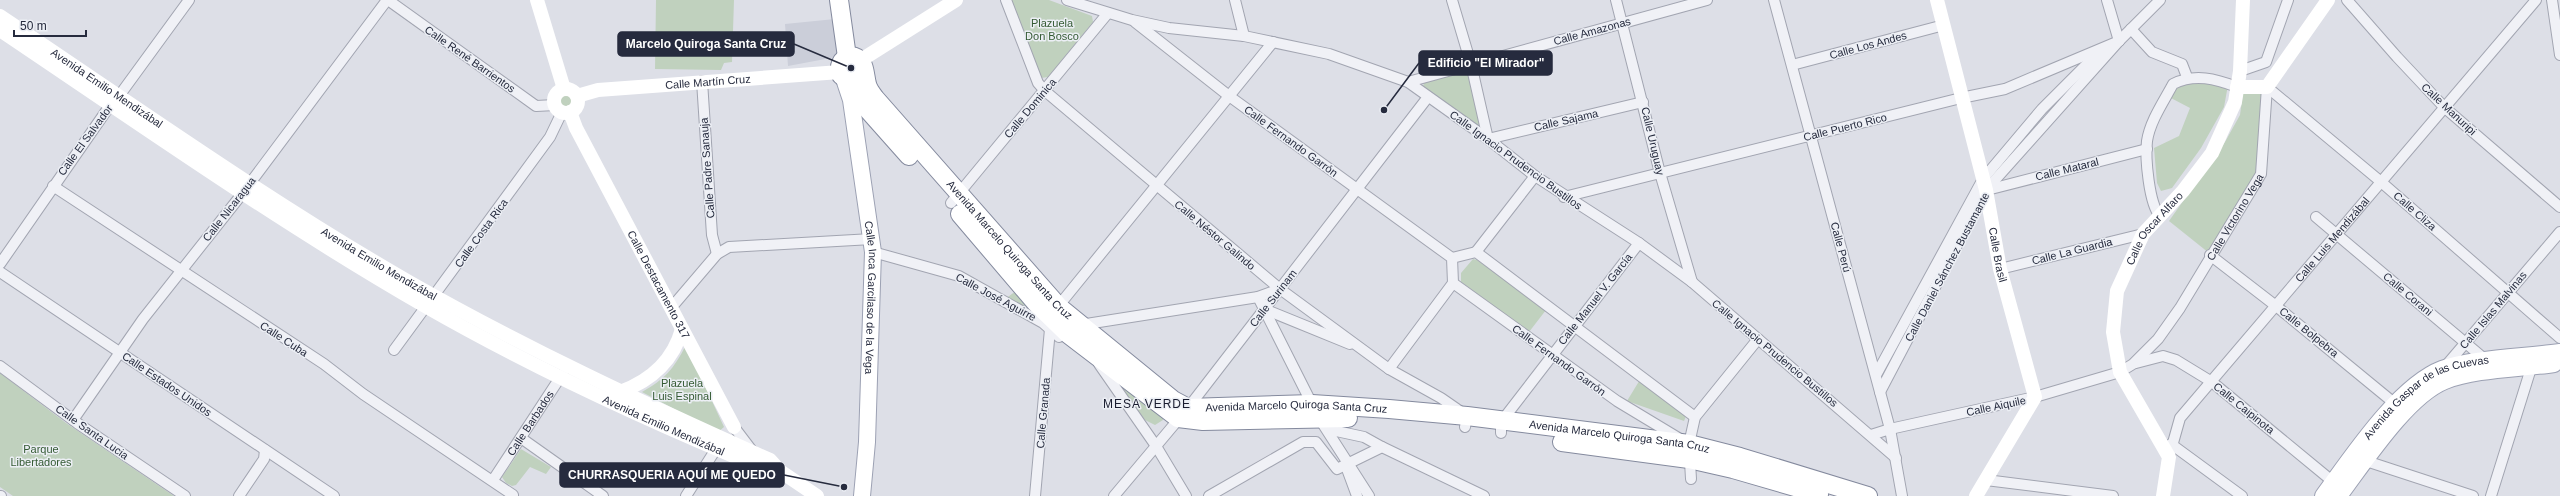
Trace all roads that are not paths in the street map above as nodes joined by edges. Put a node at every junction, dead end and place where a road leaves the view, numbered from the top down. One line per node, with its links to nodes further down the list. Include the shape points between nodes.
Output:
1 (188, 0): 48 (street, Calle El Salvador)
2 (387, 0): 51 (street, Calle René Barrientos, via 536,106); 61 (street, Calle Nicaragua)
3 (537, 0): 42 (main road)
4 (839, 0): 36 (highway, Avenida Marcelo Quiroga Santa Cruz)
5 (956, 0): 36 (main road)
6 (1006, 0): 43 (street, Calle Néstor Galindo, via 1038,83)
7 (1068, 0): 22 (street, Calle Ignacio Prudencio Bustillos)
8 (1235, 0): 29 (street)
9 (1452, 0): 33 (street)
10 (1616, 0): 25 (street, Calle Uruguay)
11 (1707, 0): 25 (street, Calle Amazonas)
12 (1774, 0): 34 (street, Calle Perú)
13 (1937, 0): 26 (main road, Calle Brasil)
14 (2108, 0): 30 (street)
15 (2160, 0): 27 (street, Calle Daniel Sánchez Bustamante)
16 (2243, 0): 35 (main road, Calle Oscar Alfaro)
17 (2288, 0): 35 (street, via 2266,62)
18 (2328, 0): 41 (main road)
19 (2347, 0): 50 (street, Calle Manuripi)
20 (2536, 0): 50 (street, Calle Luis Mendizábal)
21 (2552, 0): 32 (street)
22 (1108, 13): 24 (street, Calle Ignacio Prudencio Bustillos); 43 (street, Calle Dominica)
23 (0, 16): 48 (main road, Avenida Emilio Mendizábal)
24 (1132, 20): 29 (street, Calle Ignacio Prudencio Bustillos, via 1169,28); 45 (street, Calle Fernando Garrón)
25 (1622, 22): 33 (street, Calle Amazonas); 49 (street, Calle Uruguay)
26 (1944, 24): 34 (street, Calle Los Andes); 47 (main road, Calle Brasil)
27 (2131, 29): 30 (street, Calle Daniel Sánchez Bustamante); 37 (street, via 2152,52 2182,64)
28 (0, 30): 48 (main road, Avenida Emilio Mendizábal)
29 (1244, 36): 31 (street, Calle Ignacio Prudencio Bustillos)
30 (2119, 41): 47 (street, Calle Puerto Rico, via 2005,90); 58 (street, Calle Daniel Sánchez Bustamante, via 2090,61 2042,109)
31 (1273, 42): 39 (street, Calle Ignacio Prudencio Bustillos, via 1329,54); 45 (street)
32 (2560, 54)
33 (1471, 64): 39 (street, Calle Amazonas); 53 (street)
34 (1792, 65): 52 (street, Calle Perú)
35 (2240, 71): 40 (main road, Calle Oscar Alfaro)
36 (852, 77): 38 (main road, Calle Martín Cruz); 64 (highway, Avenida Marcelo Quiroga Santa Cruz, via 867,86); 72 (main road, Calle Inca Garcilaso de la Vega)
37 (2187, 77): 40 (street, via 2218,80); 54 (street, via 2173,84 2155,119 2147,140)
38 (702, 81): 44 (main road, Calle Martín Cruz, via 598,90); 74 (street, Calle Padre Sanauja, via 712,235)
39 (1408, 82): 46 (street, Calle Ignacio Prudencio Bustillos)
40 (2238, 87): 41 (main road); 66 (main road, Calle Oscar Alfaro, via 2235,102 2212,153)
41 (2266, 87): 57 (street, Calle Cliza); 75 (street, Calle Victorino Vega, via 2261,174)
42 (564, 89): 44 (main road, via 571,90); 51 (main road, via 556,95)
43 (1045, 91): 60 (street, Calle Néstor Galindo); 64 (street, Calle Dominica)
44 (577, 96): 51 (main road, via 578,104)
45 (1229, 96): 60 (street); 62 (street, Calle Fernando Garrón)
46 (1428, 97): 53 (street, Calle Ignacio Prudencio Bustillos); 62 (street, Calle Surinam)
47 (1961, 98): 52 (street, Calle Puerto Rico); 58 (main road, Calle Brasil)
48 (115, 100): 59 (street, Calle El Salvador); 61 (main road, Avenida Emilio Mendizábal)
49 (1643, 102): 53 (street, Calle Sajama); 55 (street, Calle Uruguay)
50 (2445, 108): 57 (street, Calle Luis Mendizábal); 65 (street, Calle Manuripi)
51 (563, 110): 85 (street, Calle Costa Rica, via 550,138); 89 (main road, Calle Destacamento 317, via 576,128)
52 (1811, 136): 55 (street, Calle Puerto Rico); 113 (street, Calle Perú)
53 (1488, 139): 56 (street, Calle Ignacio Prudencio Bustillos)
54 (2148, 149): 58 (street, Calle Mataral); 66 (street, via 2150,194 2154,210)
55 (1660, 173): 63 (street, Calle Puerto Rico); 81 (street, Calle Uruguay)
56 (1534, 176): 63 (street, Calle Ignacio Prudencio Bustillos); 73 (street)
57 (2380, 181): 69 (street, Calle Luis Mendizábal); 84 (street, Calle Cliza)
58 (1985, 185): 78 (main road, Calle Brasil); 113 (street, Calle Daniel Sánchez Bustamante); 116 (street, Calle Daniel Sánchez Bustamante)
59 (53, 186): 77 (street, Calle El Salvador); 79 (street, Calle Cuba)
60 (1157, 187): 83 (street, Calle Néstor Galindo); 91 (street)
61 (245, 189): 79 (street, Calle Nicaragua); 85 (main road, Avenida Emilio Mendizábal); 88 (main road, Avenida Emilio Mendizábal)
62 (1358, 190): 76 (street, Calle Fernando Garrón); 83 (street, Calle Surinam)
63 (1564, 197): 71 (street, Calle Ignacio Prudencio Bustillos)
64 (954, 198): 91 (highway, Avenida Marcelo Quiroga Santa Cruz)
65 (2560, 207)
66 (2160, 216): 70 (main road, Calle Oscar Alfaro)
67 (2316, 217): 69 (street, Calle Corani)
68 (2560, 232): 84 (street, Calle Islas Malvinas)
69 (2337, 233): 87 (street, Calle Luis Mendizábal); 97 (street, Calle Corani)
70 (2144, 234): 78 (street, Calle La Guardia); 112 (main road, Calle Oscar Alfaro, via 2117,291 2113,332)
71 (1639, 243): 81 (street, Calle Ignacio Prudencio Bustillos); 93 (street, Calle Manuel V. García)
72 (873, 246): 74 (street, Calle José Aguirre, via 729,247); 91 (street, Calle José Aguirre, via 959,276 1033,316); 152 (main road, Calle Inca Garcilaso de la Vega, via 867,442)
73 (1476, 252): 76 (street); 93 (street)
74 (717, 254): 89 (street, Calle José Aguirre)
75 (2210, 256): 87 (street, Calle Bolpebra); 106 (street, Calle Victorino Vega, via 2167,327)
76 (1452, 258): 82 (street)
77 (0, 264)
78 (2000, 268): 117 (main road, Calle Brasil)
79 (180, 271): 100 (street, Calle Nicaragua); 142 (street, Calle Cuba, via 324,364 363,394)
80 (0, 272): 100 (street, Calle Estados Unidos)
81 (1692, 282): 96 (street, Calle Ignacio Prudencio Bustillos)
82 (1453, 283): 103 (street, Calle Fernando Garrón); 109 (street)
83 (1280, 289): 86 (street); 90 (street, Calle Surinam); 101 (street, Calle Néstor Galindo)
84 (2508, 292): 95 (street, Calle Cliza); 97 (street, Calle Islas Malvinas)
85 (435, 296): 88 (street, Calle Costa Rica); 111 (main road, Avenida Emilio Mendizábal)
86 (1258, 297): 90 (street); 92 (street)
87 (2276, 306): 114 (street, Calle Luis Mendizábal); 119 (street, Calle Bolpebra)
88 (426, 307): 98 (street, Calle Costa Rica); 111 (main road, Avenida Emilio Mendizábal)
89 (671, 308): 94 (main road, Calle Destacamento 317)
90 (1264, 309): 101 (street); 120 (street, Calle Surinam); 121 (street)
91 (1052, 317): 92 (highway, Avenida Marcelo Quiroga Santa Cruz); 99 (highway, Avenida Marcelo Quiroga Santa Cruz); 153 (street, Calle Granada)
92 (1080, 324): 120 (highway, Avenida Marcelo Quiroga Santa Cruz, via 1173,400)
93 (1574, 325): 103 (street, Calle Manuel V. García); 122 (street)
94 (682, 329): 118 (main road, via 669,360 648,379); 125 (main road, Calle Destacamento 317)
95 (2560, 338)
96 (1758, 339): 122 (street); 128 (street, Calle Ignacio Prudencio Bustillos)
97 (2465, 342): 108 (street, Calle Corani); 110 (street, Calle Islas Malvinas)
98 (394, 350)
99 (1088, 350): 120 (highway, Avenida Marcelo Quiroga Santa Cruz); 130 (street)
100 (119, 351): 123 (street, Calle Nicaragua); 133 (street, Calle Estados Unidos)
101 (1367, 351): 109 (street, Calle Néstor Galindo)
102 (2560, 352): 104 (main road, Avenida Gaspar de las Cuevas)
103 (1552, 354): 126 (street, Calle Manuel V. García); 135 (street, Calle Fernando Garrón)
104 (2533, 362): 105 (main road, Avenida Gaspar de las Cuevas); 108 (main road, Avenida Gaspar de las Cuevas); 169 (street)
105 (2560, 363)
106 (2133, 364): 112 (street, Calle Victorino Vega); 114 (street, Calle Caipinota, via 2163,356 2176,360)
107 (0, 366): 123 (street, Calle Santa Lucia)
108 (2492, 366): 110 (main road, Avenida Gaspar de las Cuevas); 115 (main road, Avenida Gaspar de las Cuevas, via 2454,378)
109 (1389, 368): 124 (street, Calle Néstor Galindo, via 1441,398)
110 (2444, 368): 115 (street, Calle Islas Malvinas); 119 (main road, Avenida Gaspar de las Cuevas, via 2422,380)
111 (563, 372): 118 (main road, Avenida Emilio Mendizábal); 129 (street, Calle Barbados)
112 (2120, 372): 117 (street, Calle Aiquile); 134 (main road, Calle Oscar Alfaro)
113 (1876, 375): 116 (street, Calle Perú)
114 (2212, 382): 134 (street, Calle Luis Mendizábal, via 2180,418); 144 (street, Calle Caipinota)
115 (2428, 390): 119 (main road, Avenida Gaspar de las Cuevas)
116 (1880, 392): 127 (street, Calle Perú)
117 (2035, 397): 127 (street, Calle Aiquile); 143 (main road)
118 (617, 398): 132 (main road, Avenida Emilio Mendizábal); 136 (main road, Avenida Emilio Mendizábal)
119 (2400, 408): 138 (main road, Avenida Gaspar de las Cuevas)
120 (1183, 413): 121 (highway, Avenida Marcelo Quiroga Santa Cruz); 130 (street, Calle Surinam)
121 (1319, 417): 124 (highway, Avenida Marcelo Quiroga Santa Cruz); 131 (street); 139 (street)
122 (1695, 417): 135 (street)
123 (73, 420): 146 (street, Calle Santa Lucia)
124 (1466, 422): 126 (highway, Avenida Marcelo Quiroga Santa Cruz)
125 (734, 427): 136 (street, Calle Destacamento 317)
126 (1501, 428): 135 (highway, Avenida Marcelo Quiroga Santa Cruz)
127 (1890, 429): 128 (street, Calle Aiquile); 137 (street, Calle Perú)
128 (1871, 435): 137 (street, Calle Ignacio Prudencio Bustillos)
129 (521, 438): 142 (street, Calle Barbados); 149 (street)
130 (1156, 446): 154 (street, Calle Surinam); 155 (street)
131 (1382, 446): 139 (street); 159 (street)
132 (716, 449): 140 (main road, Avenida Emilio Mendizábal, via 767,470); 150 (street)
133 (265, 450): 147 (street, via 264,459); 148 (street, Calle Estados Unidos)
134 (2170, 451): 165 (main road, Calle Luis Mendizábal); 166 (street)
135 (1689, 452): 141 (street); 160 (highway, Avenida Marcelo Quiroga Santa Cruz, via 1733,469); 161 (highway, Avenida Marcelo Quiroga Santa Cruz, via 1740,457)
136 (754, 453): 140 (main road, Avenida Emilio Mendizábal, via 770,460)
137 (1896, 458): 162 (street, Calle Perú)
138 (2359, 458): 144 (main road, Avenida Gaspar de las Cuevas); 168 (street)
139 (1346, 463): 156 (street, via 1337,469 1316,442 1310,440); 157 (street); 158 (street)
140 (780, 471): 151 (main road, Avenida Emilio Mendizábal)
141 (1691, 479)
142 (493, 480): 145 (street, Calle Cuba)
143 (1986, 480): 163 (main road); 164 (street)
144 (2338, 490): 167 (main road, Avenida Gaspar de las Cuevas)
145 (513, 495)
146 (185, 496)
147 (239, 496)
148 (334, 496)
149 (603, 496)
150 (686, 496)
151 (816, 496)
152 (862, 496)
153 (1035, 496)
154 (1114, 496)
155 (1186, 496)
156 (1209, 496)
157 (1357, 496)
158 (1368, 496)
159 (1484, 496)
160 (1827, 496)
161 (1868, 496)
162 (1902, 496)
163 (1976, 496)
164 (2113, 496)
165 (2164, 496)
166 (2242, 496)
167 (2323, 496)
168 (2473, 496)
169 (2491, 496)

